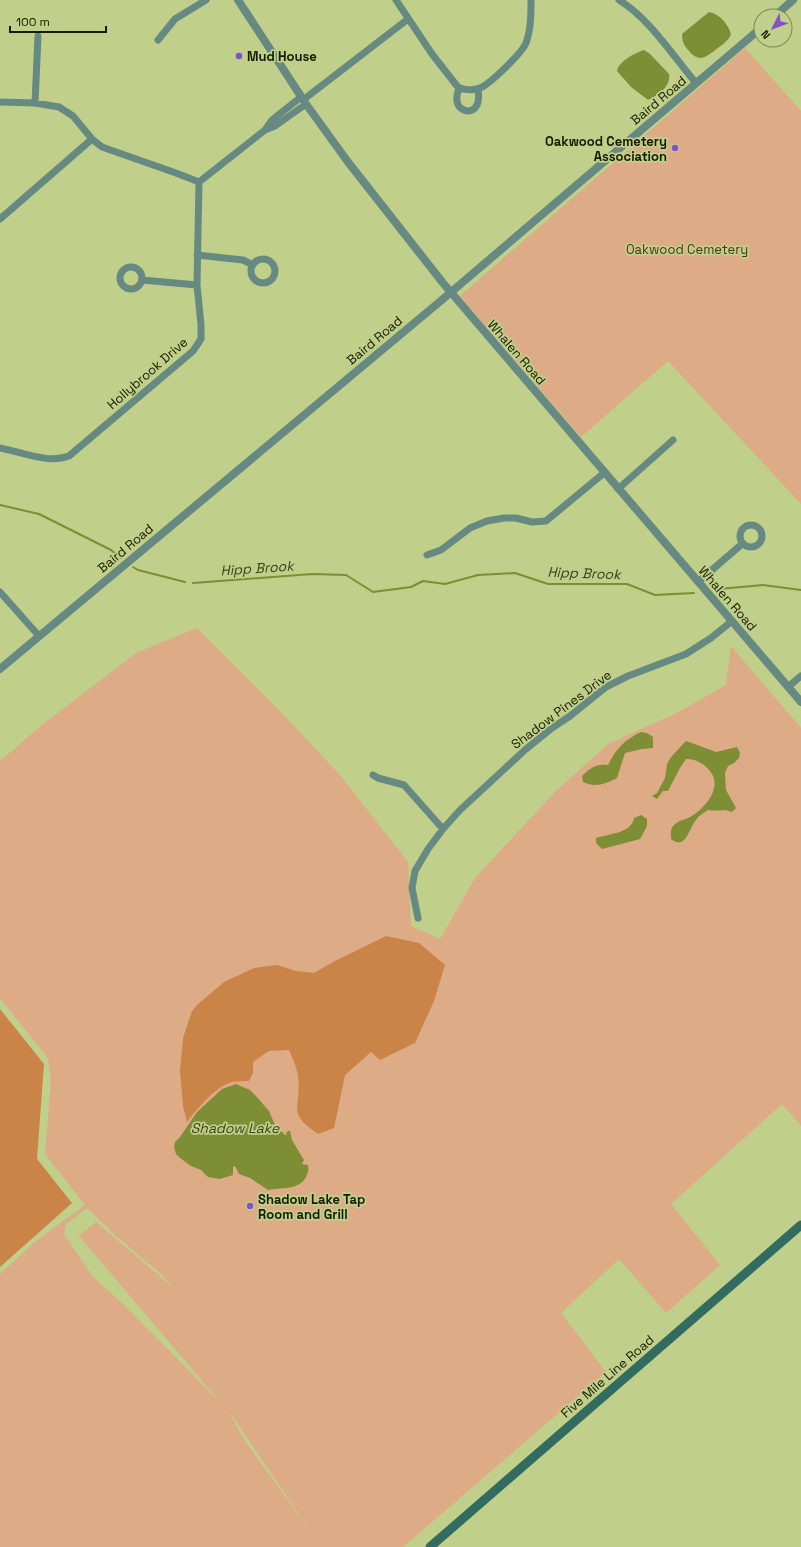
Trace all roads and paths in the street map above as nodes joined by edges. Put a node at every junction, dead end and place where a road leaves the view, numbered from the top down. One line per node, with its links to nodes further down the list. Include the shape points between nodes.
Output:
1 (206, 0): 11 (street, via 175,19)
2 (238, 0): 15 (street, Whalen Road)
3 (396, 0): 8 (street)
4 (531, 0): 14 (street, via 528,35 521,52)
5 (619, 0): 12 (street, via 648,26)
6 (793, 0): 7 (street)
7 (784, 8)
8 (408, 19): 13 (street); 15 (street)
9 (753, 35): 12 (street, Baird Road)
10 (38, 36): 17 (street)
11 (158, 40)
12 (696, 83): 25 (street, Baird Road)
13 (459, 88): 14 (street); 14 (street, via 458,104 466,111 473,110 478,105)
14 (478, 89)
15 (303, 101): 19 (street, via 275,126 265,130); 25 (street, Whalen Road)
16 (0, 102): 17 (street)
17 (34, 103): 18 (street, via 66,110)
18 (92, 139): 19 (street, via 111,151); 20 (street)
19 (199, 182): 21 (street, Hollybrook Drive)
20 (0, 219)
21 (198, 255): 22 (street, via 243,260); 24 (street, Hollybrook Drive)
22 (253, 265)
23 (142, 280): 24 (street)
24 (197, 285): 27 (street, Hollybrook Drive, via 202,325 198,345 75,452 63,458 48,459)
25 (450, 292): 28 (street, Whalen Road); 35 (street, Baird Road)
26 (673, 440): 29 (street)
27 (0, 448)
28 (604, 473): 29 (street, Whalen Road); 31 (street, via 546,521 532,522 516,518 487,521 470,528 441,550)
29 (618, 489): 32 (street, Whalen Road)
30 (742, 544): 32 (street)
31 (427, 555)
32 (698, 582): 34 (street, Whalen Road)
33 (0, 592): 35 (street)
34 (732, 621): 38 (street, Whalen Road); 41 (street, Shadow Pines Drive, via 686,654 606,687 526,748)
35 (39, 636): 36 (street, Baird Road)
36 (0, 669)
37 (801, 676): 38 (street)
38 (788, 687): 39 (street, Whalen Road)
39 (801, 702)
40 (373, 775): 41 (street, via 404,785)
41 (443, 829): 42 (street, Shadow Pines Drive, via 421,858 413,876 412,888)
42 (418, 918)
43 (801, 1225): 44 (main road, Five Mile Line Road)
44 (430, 1547)

